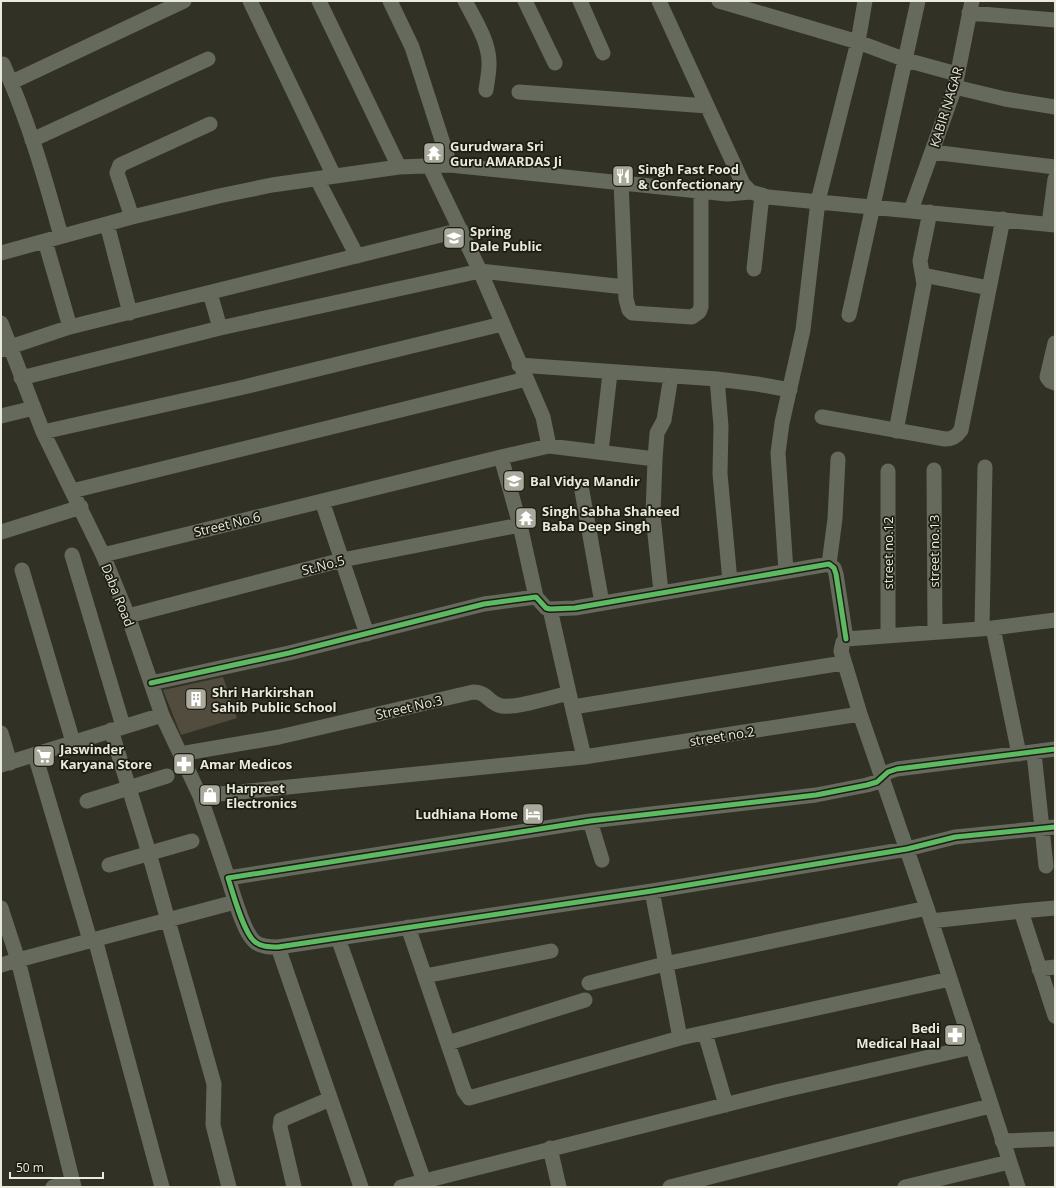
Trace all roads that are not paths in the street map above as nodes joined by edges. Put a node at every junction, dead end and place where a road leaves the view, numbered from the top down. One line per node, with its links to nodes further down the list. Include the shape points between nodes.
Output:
1 (184, 1): 21 (street)
2 (250, 1): 33 (street)
3 (319, 1): 31 (street)
4 (390, 1): 30 (street, via 412,47)
5 (465, 1): 22 (street, via 488,54)
6 (525, 1): 18 (street)
7 (580, 1): 15 (street)
8 (658, 1): 24 (street)
9 (719, 1): 14 (street)
10 (864, 1): 14 (street)
11 (918, 1): 17 (street)
12 (970, 7): 13 (street); 20 (street, KABIR NAGAR)
13 (1055, 20)
14 (858, 42): 17 (street); 39 (street)
15 (603, 53)
16 (208, 59): 27 (street)
17 (906, 60): 20 (street); 40 (street)
18 (555, 63)
19 (3, 64): 21 (street)
20 (956, 80): 25 (street, via 1004,99); 28 (street, KABIR NAGAR)
21 (12, 82): 27 (street)
22 (486, 90)
23 (519, 92): 24 (street)
24 (707, 106): 38 (street, via 742,184)
25 (1055, 107)
26 (210, 124): 43 (street, via 120,165 117,173)
27 (32, 140): 48 (street)
28 (932, 152): 32 (street); 41 (street, KABIR NAGAR)
29 (429, 165): 30 (street); 31 (street); 47 (street)
30 (450, 165): 36 (street)
31 (399, 167): 33 (street)
32 (1055, 167)
33 (334, 176): 34 (street)
34 (317, 179): 43 (street, via 219,196); 51 (street)
35 (1055, 179): 46 (street)
36 (621, 182): 37 (street); 55 (street)
37 (701, 191): 38 (street); 55 (street, via 699,312 692,317 632,313 627,306)
38 (756, 194): 39 (street); 52 (street)
39 (818, 201): 40 (street); 73 (street, via 804,330)
40 (872, 206): 41 (street); 59 (street)
41 (911, 210): 42 (street)
42 (930, 212): 44 (street); 54 (street, via 920,254)
43 (132, 217): 45 (street)
44 (1003, 220): 46 (street); 56 (street)
45 (107, 224): 48 (street); 58 (street)
46 (1052, 224)
47 (461, 230): 51 (street); 53 (street)
48 (62, 236): 49 (street)
49 (45, 241): 50 (street); 62 (street)
50 (1, 253)
51 (357, 256): 57 (street)
52 (754, 269)
53 (480, 271): 55 (street); 61 (street); 63 (street)
54 (923, 276): 56 (street); 77 (street, via 924,284)
55 (625, 287)
56 (989, 288): 77 (street, via 961,430 952,439)
57 (210, 293): 58 (street); 63 (street)
58 (130, 313): 62 (street)
59 (849, 315)
60 (1, 323): 65 (street, Daba Road)
61 (502, 324): 66 (street); 78 (street, via 244,387)
62 (70, 328): 65 (street)
63 (220, 328): 69 (street)
64 (1055, 343): 72 (street, via 1047,377)
65 (5, 348): 69 (street, Daba Road)
66 (519, 365): 67 (street); 70 (street)
67 (610, 373): 68 (street); 80 (street)
68 (671, 376): 71 (street); 82 (street, via 664,420 657,433)
69 (21, 378): 74 (street, Daba Road)
70 (526, 379): 79 (street, via 543,417); 87 (street)
71 (716, 379): 73 (street); 99 (street, via 721,426 720,474)
72 (1054, 382)
73 (790, 390): 98 (street, via 778,453)
74 (34, 408): 75 (street); 78 (street, Daba Road)
75 (1, 416)
76 (822, 418): 77 (street)
77 (896, 430)
78 (44, 432): 87 (street, Daba Road)
79 (549, 446): 80 (street, Street No.6); 81 (street, Street No.6)
80 (601, 452): 82 (street, Street No.6)
81 (501, 457): 89 (street, Street No.6); 91 (street)
82 (655, 459): 100 (street, via 652,515)
83 (838, 459): 96 (street, via 835,519)
84 (985, 467): 106 (street)
85 (934, 470): 107 (street, street no.13)
86 (888, 471): 109 (street, street no.12)
87 (72, 491): 90 (street, Daba Road)
88 (582, 491): 102 (street)
89 (322, 501): 94 (street, Street No.6); 95 (street)
90 (81, 507): 92 (street); 94 (street, Daba Road)
91 (520, 525): 95 (street, St.No.5); 101 (street)
92 (2, 530)
93 (72, 555): 116 (street)
94 (103, 555): 104 (street, Daba Road)
95 (342, 560): 104 (street, St.No.5); 108 (street)
96 (829, 564): 98 (street); 110 (street, via 836,574)
97 (22, 570): 118 (street)
98 (786, 571): 99 (street)
99 (730, 581): 100 (street)
100 (662, 592): 102 (street)
101 (536, 597): 103 (street); 108 (street, via 484,604)
102 (602, 603): 103 (street)
103 (550, 609): 113 (street)
104 (128, 616): 112 (street, Daba Road)
105 (1055, 620): 106 (street)
106 (988, 628): 107 (street); 122 (street)
107 (935, 631): 109 (street)
108 (367, 634): 112 (street)
109 (888, 635): 110 (street)
110 (846, 639): 111 (street, via 841,646)
111 (843, 663): 113 (street, Street No.3); 114 (street)
112 (151, 683): 115 (street, Daba Road)
113 (571, 700): 121 (street, Street No.3, via 511,706 495,704 485,694 473,692 279,737); 124 (street)
114 (860, 714): 124 (street, street no.2); 127 (street)
115 (162, 715): 116 (street); 121 (street, Daba Road)
116 (117, 728): 118 (street); 128 (street)
117 (1, 733): 125 (street)
118 (73, 742): 123 (street)
119 (1055, 749): 120 (street)
120 (1034, 753): 122 (street); 132 (street)
121 (180, 754): 129 (street, Daba Road)
122 (1019, 754): 127 (street, via 897,769)
123 (35, 755): 125 (street); 149 (street)
124 (584, 757): 129 (street, street no.2)
125 (6, 764)
126 (168, 776): 128 (street)
127 (883, 777): 131 (street, via 867,785 816,795); 134 (street)
128 (128, 789): 130 (street); 135 (street)
129 (200, 796): 139 (street, Daba Road)
130 (87, 801)
131 (590, 821): 136 (street); 139 (street)
132 (1049, 827): 134 (street, Daba Road, via 956,837); 138 (street)
133 (192, 841): 135 (street)
134 (907, 850): 140 (street, Daba Road); 145 (street)
135 (149, 853): 137 (street); 146 (street)
136 (602, 860)
137 (109, 865)
138 (1046, 866)
139 (228, 878): 141 (street, Daba Road)
140 (652, 891): 147 (street, Daba Road); 153 (street)
141 (235, 902): 146 (street); 150 (street, Daba Road, via 254,941 259,945)
142 (1, 908): 152 (street)
143 (1055, 908): 144 (street)
144 (1021, 911): 145 (street); 156 (street)
145 (929, 914): 153 (street); 158 (street)
146 (168, 921): 149 (street); 177 (street, via 214,1084 213,1125)
147 (408, 927): 148 (street, Daba Road); 157 (street)
148 (338, 938): 150 (street, Daba Road); 174 (street)
149 (92, 940): 152 (street); 176 (street)
150 (278, 947): 166 (street)
151 (551, 951): 157 (street)
152 (18, 960): 154 (street); 173 (street)
153 (665, 964): 159 (street); 163 (street)
154 (1, 965)
155 (1055, 967): 156 (street)
156 (1039, 969): 161 (street)
157 (425, 976): 164 (street)
158 (950, 979): 162 (street); 165 (street)
159 (589, 983)
160 (585, 1000): 164 (street)
161 (1055, 1016)
162 (705, 1033): 163 (street); 167 (street)
163 (680, 1038): 164 (street, via 469,1098 464,1091)
164 (448, 1043)
165 (973, 1047): 167 (street); 168 (street)
166 (330, 1099): 178 (street, via 281,1120 280,1127); 179 (street)
167 (726, 1105): 171 (street)
168 (990, 1106): 170 (street); 182 (street)
169 (1055, 1139): 170 (street)
170 (1002, 1141): 172 (street)
171 (550, 1148): 174 (street); 181 (street)
172 (1009, 1162): 183 (street); 184 (street)
173 (73, 1184): 175 (street)
174 (425, 1184): 180 (street)
175 (52, 1187)
176 (162, 1187)
177 (229, 1187)
178 (294, 1187)
179 (361, 1187)
180 (401, 1187)
181 (560, 1187)
182 (670, 1187)
183 (905, 1187)
184 (1018, 1187)

